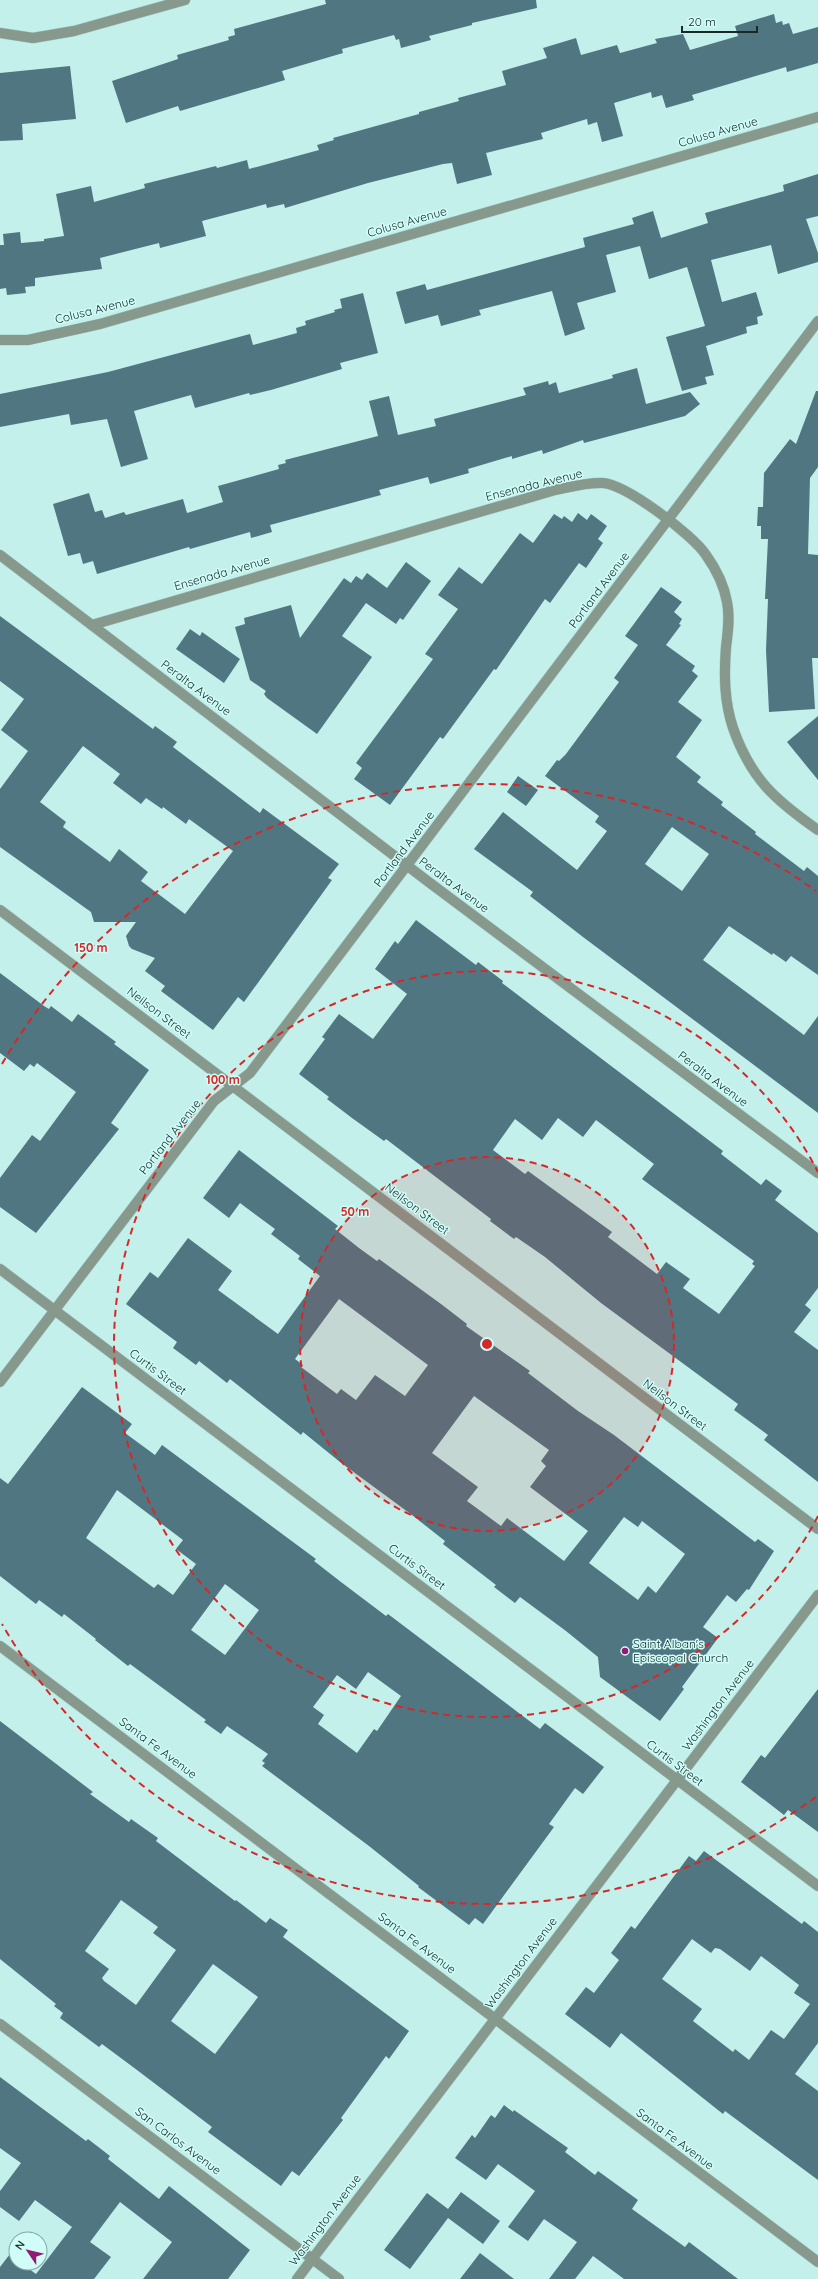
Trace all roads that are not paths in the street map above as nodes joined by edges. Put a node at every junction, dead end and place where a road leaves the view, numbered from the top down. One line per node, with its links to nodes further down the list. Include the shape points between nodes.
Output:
1 (185, 0): 2 (street, via 74,31 33,38)
2 (0, 34)
3 (818, 117): 5 (street, Colusa Avenue, via 100,324 28,340)
4 (818, 321): 6 (street, Portland Avenue)
5 (0, 340)
6 (668, 520): 8 (street, Ensenada Avenue, via 623,489 604,483 581,484); 9 (street, Ensenada Avenue, via 695,541 706,554 722,583 728,602 724,684 729,713 741,748 751,767 782,805); 10 (street, Portland Avenue)
7 (0, 555): 8 (street, Peralta Avenue)
8 (92, 625): 10 (street, Peralta Avenue)
9 (818, 830)
10 (407, 866): 12 (street, Portland Avenue, via 250,1073); 13 (street, Peralta Avenue)
11 (0, 910): 12 (street, Neilson Street)
12 (233, 1086): 15 (street, Portland Avenue, via 214,1101); 17 (street, Neilson Street)
13 (816, 1168)
14 (0, 1269): 15 (street, Curtis Street)
15 (55, 1310): 16 (street, Portland Avenue); 20 (street, Curtis Street)
16 (0, 1382)
17 (818, 1529)
18 (818, 1595): 20 (street, Washington Avenue)
19 (0, 1646): 22 (street, Santa Fe Avenue)
20 (677, 1780): 21 (street, Curtis Street); 22 (street, Washington Avenue)
21 (818, 1886)
22 (495, 2019): 24 (street, Washington Avenue); 25 (street, Santa Fe Avenue)
23 (0, 2024): 24 (street, San Carlos Avenue)
24 (312, 2259): 26 (street, Washington Avenue); 27 (street, San Carlos Avenue)
25 (818, 2262)
26 (297, 2279)
27 (339, 2279)

